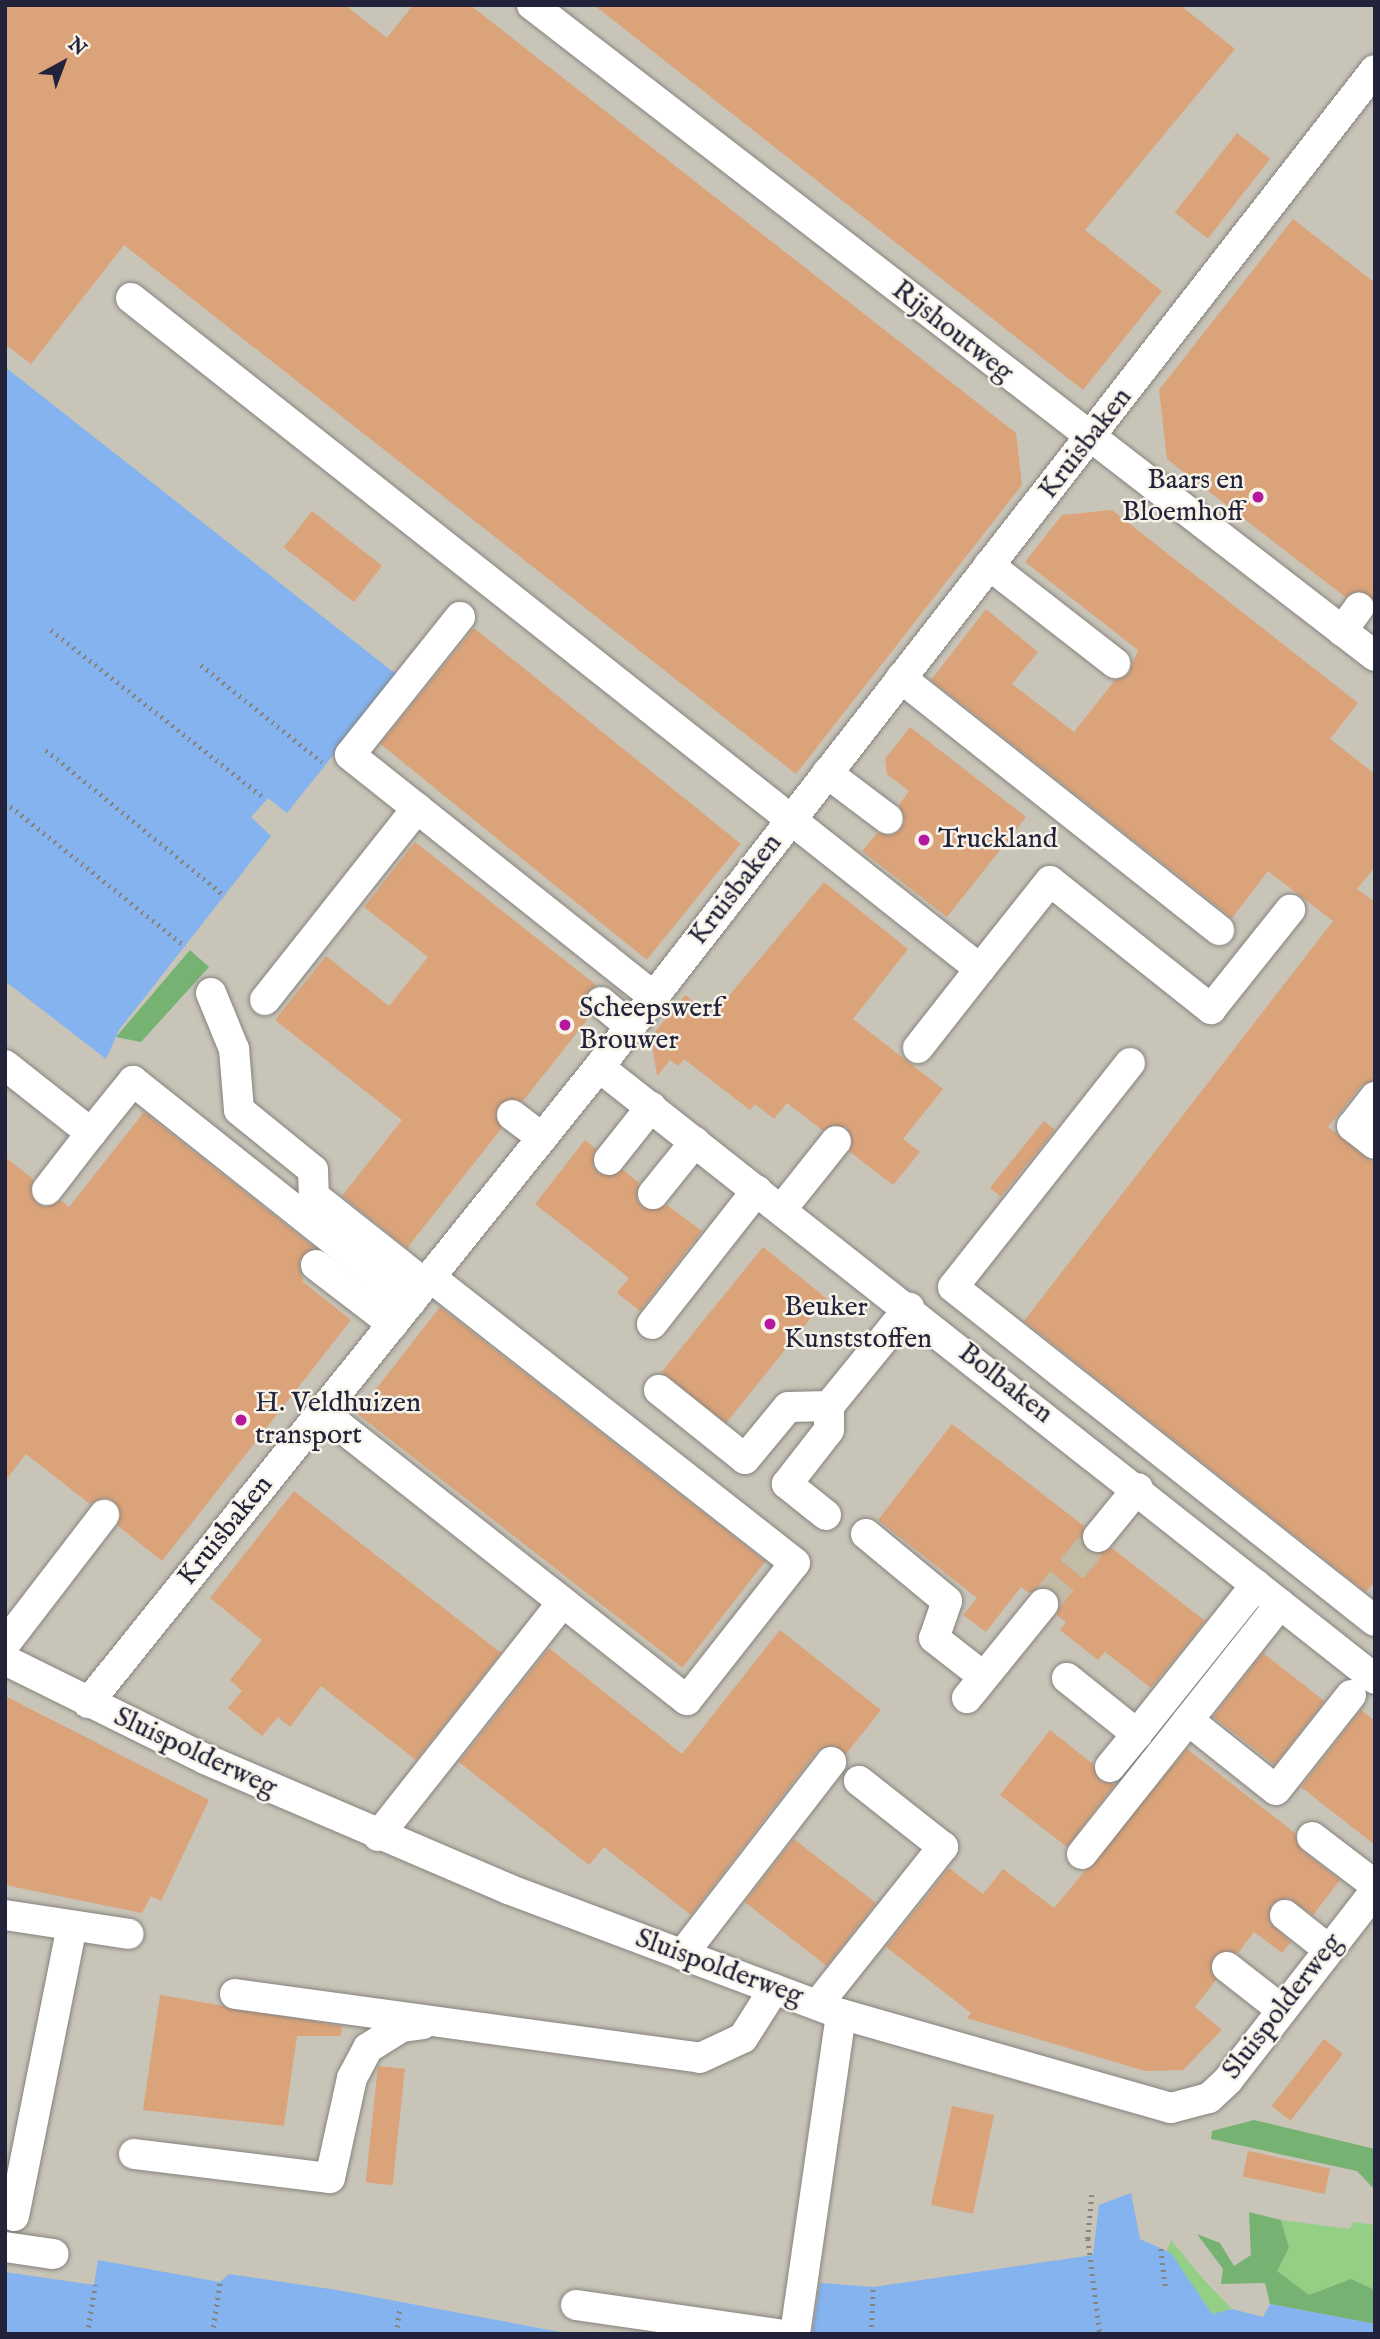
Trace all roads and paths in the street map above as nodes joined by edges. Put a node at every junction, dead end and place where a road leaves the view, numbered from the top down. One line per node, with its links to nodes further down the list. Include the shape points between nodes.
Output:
1 (532, 5): 4 (street, Rijshoutweg)
2 (1375, 70): 4 (street, Kruisbaken)
3 (131, 298): 19 (street)
4 (1090, 439): 5 (street, Kruisbaken); 8 (street, Rijshoutweg, via 1350,619)
5 (989, 565): 9 (street); 11 (street, Kruisbaken)
6 (460, 617): 17 (street, via 351,755)
7 (51, 630): 15 (path)
8 (1375, 656)
9 (1115, 663)
10 (201, 664): 13 (path)
11 (901, 678): 14 (street, Kruisbaken); 22 (street)
12 (46, 750): 20 (path)
13 (326, 764)
14 (834, 764): 18 (street); 19 (street, Kruisbaken)
15 (266, 799)
16 (5, 802): 23 (path)
17 (417, 808): 26 (street); 27 (street)
18 (894, 811)
19 (791, 820): 24 (street); 26 (street, Kruisbaken)
20 (225, 896)
21 (1290, 910): 24 (street, via 1211,1009 1050,881)
22 (1219, 930)
23 (186, 946)
24 (980, 969): 30 (street)
25 (211, 993): 48 (street, via 234,1049 239,1110 313,1170 314,1196)
26 (653, 996): 29 (street, Kruisbaken)
27 (265, 1000)
28 (601, 1002): 29 (street)
29 (630, 1026): 33 (street, Kruisbaken)
30 (918, 1048)
31 (1130, 1063): 63 (street, via 953,1287)
32 (5, 1065): 37 (street)
33 (599, 1066): 35 (street, Bolbaken); 38 (street, Kruisbaken)
34 (1375, 1097): 41 (street, via 1352,1126)
35 (651, 1107): 40 (street, Bolbaken); 42 (street)
36 (512, 1115): 38 (street)
37 (91, 1133): 43 (street); 48 (street, via 133,1081)
38 (542, 1138): 48 (street, Kruisbaken)
39 (836, 1141): 46 (street)
40 (695, 1142): 44 (street, Bolbaken); 45 (street)
41 (1375, 1144)
42 (609, 1160)
43 (47, 1189)
44 (757, 1190): 46 (street, Bolbaken); 50 (street)
45 (653, 1194)
46 (781, 1210): 49 (street, Bolbaken)
47 (316, 1265): 48 (street)
48 (415, 1297): 53 (street, Kruisbaken); 60 (street, via 795,1563 687,1700)
49 (909, 1308): 52 (street); 54 (street, Bolbaken)
50 (652, 1324)
51 (659, 1390): 52 (street, via 745,1459 788,1407)
52 (829, 1406): 56 (street, via 829,1430 786,1484)
53 (322, 1412): 60 (street); 68 (street, Kruisbaken)
54 (1138, 1488): 58 (street); 59 (street, Bolbaken)
55 (104, 1515): 64 (street)
56 (826, 1515)
57 (866, 1534): 61 (street, via 947,1601 934,1638 975,1688)
58 (1098, 1537)
59 (1256, 1585): 62 (street, Bolbaken); 70 (street)
60 (563, 1602): 74 (street)
61 (1043, 1604)
62 (1280, 1604): 67 (street, Bolbaken); 69 (street)
63 (1375, 1621)
64 (5, 1644)
65 (5, 1660): 68 (street, Sluispolderweg)
66 (1067, 1678): 70 (street)
67 (1363, 1687): 69 (street, via 1276,1790)
68 (88, 1703): 74 (street, Sluispolderweg)
69 (1188, 1720): 76 (street)
70 (1137, 1734): 72 (street)
71 (831, 1762): 83 (street)
72 (1110, 1767)
73 (859, 1780): 87 (street, via 943,1847)
74 (378, 1836): 83 (street, Sluispolderweg)
75 (1312, 1837): 77 (street)
76 (1082, 1854)
77 (1375, 1888): 82 (street, Sluispolderweg)
78 (5, 1915): 80 (street)
79 (1285, 1915): 82 (street)
80 (72, 1927): 81 (street); 92 (street)
81 (129, 1934)
82 (1329, 1950): 88 (street, Sluispolderweg)
83 (682, 1955): 85 (street, Sluispolderweg)
84 (1227, 1967): 88 (street)
85 (774, 1989): 87 (street, Sluispolderweg); 89 (street, via 743,2038 700,2057)
86 (234, 1994): 89 (street)
87 (830, 2009): 88 (street, Sluispolderweg, via 1171,2108 1209,2098); 106 (street)
88 (1282, 2010)
89 (433, 2022): 90 (street, via 402,2027 368,2048 352,2078 330,2178)
90 (134, 2154)
91 (1093, 2195): 108 (path, via 1088,2239)
92 (14, 2216)
93 (5, 2246): 95 (street)
94 (1161, 2249): 99 (path)
95 (53, 2254)
96 (220, 2282): 103 (path)
97 (95, 2285): 102 (path)
98 (873, 2287): 107 (path)
99 (1167, 2291)
100 (576, 2305): 105 (street)
101 (400, 2306): 104 (path)
102 (88, 2334)
103 (212, 2334)
104 (396, 2334)
105 (777, 2334)
106 (795, 2334)
107 (870, 2334)
108 (1100, 2334)

